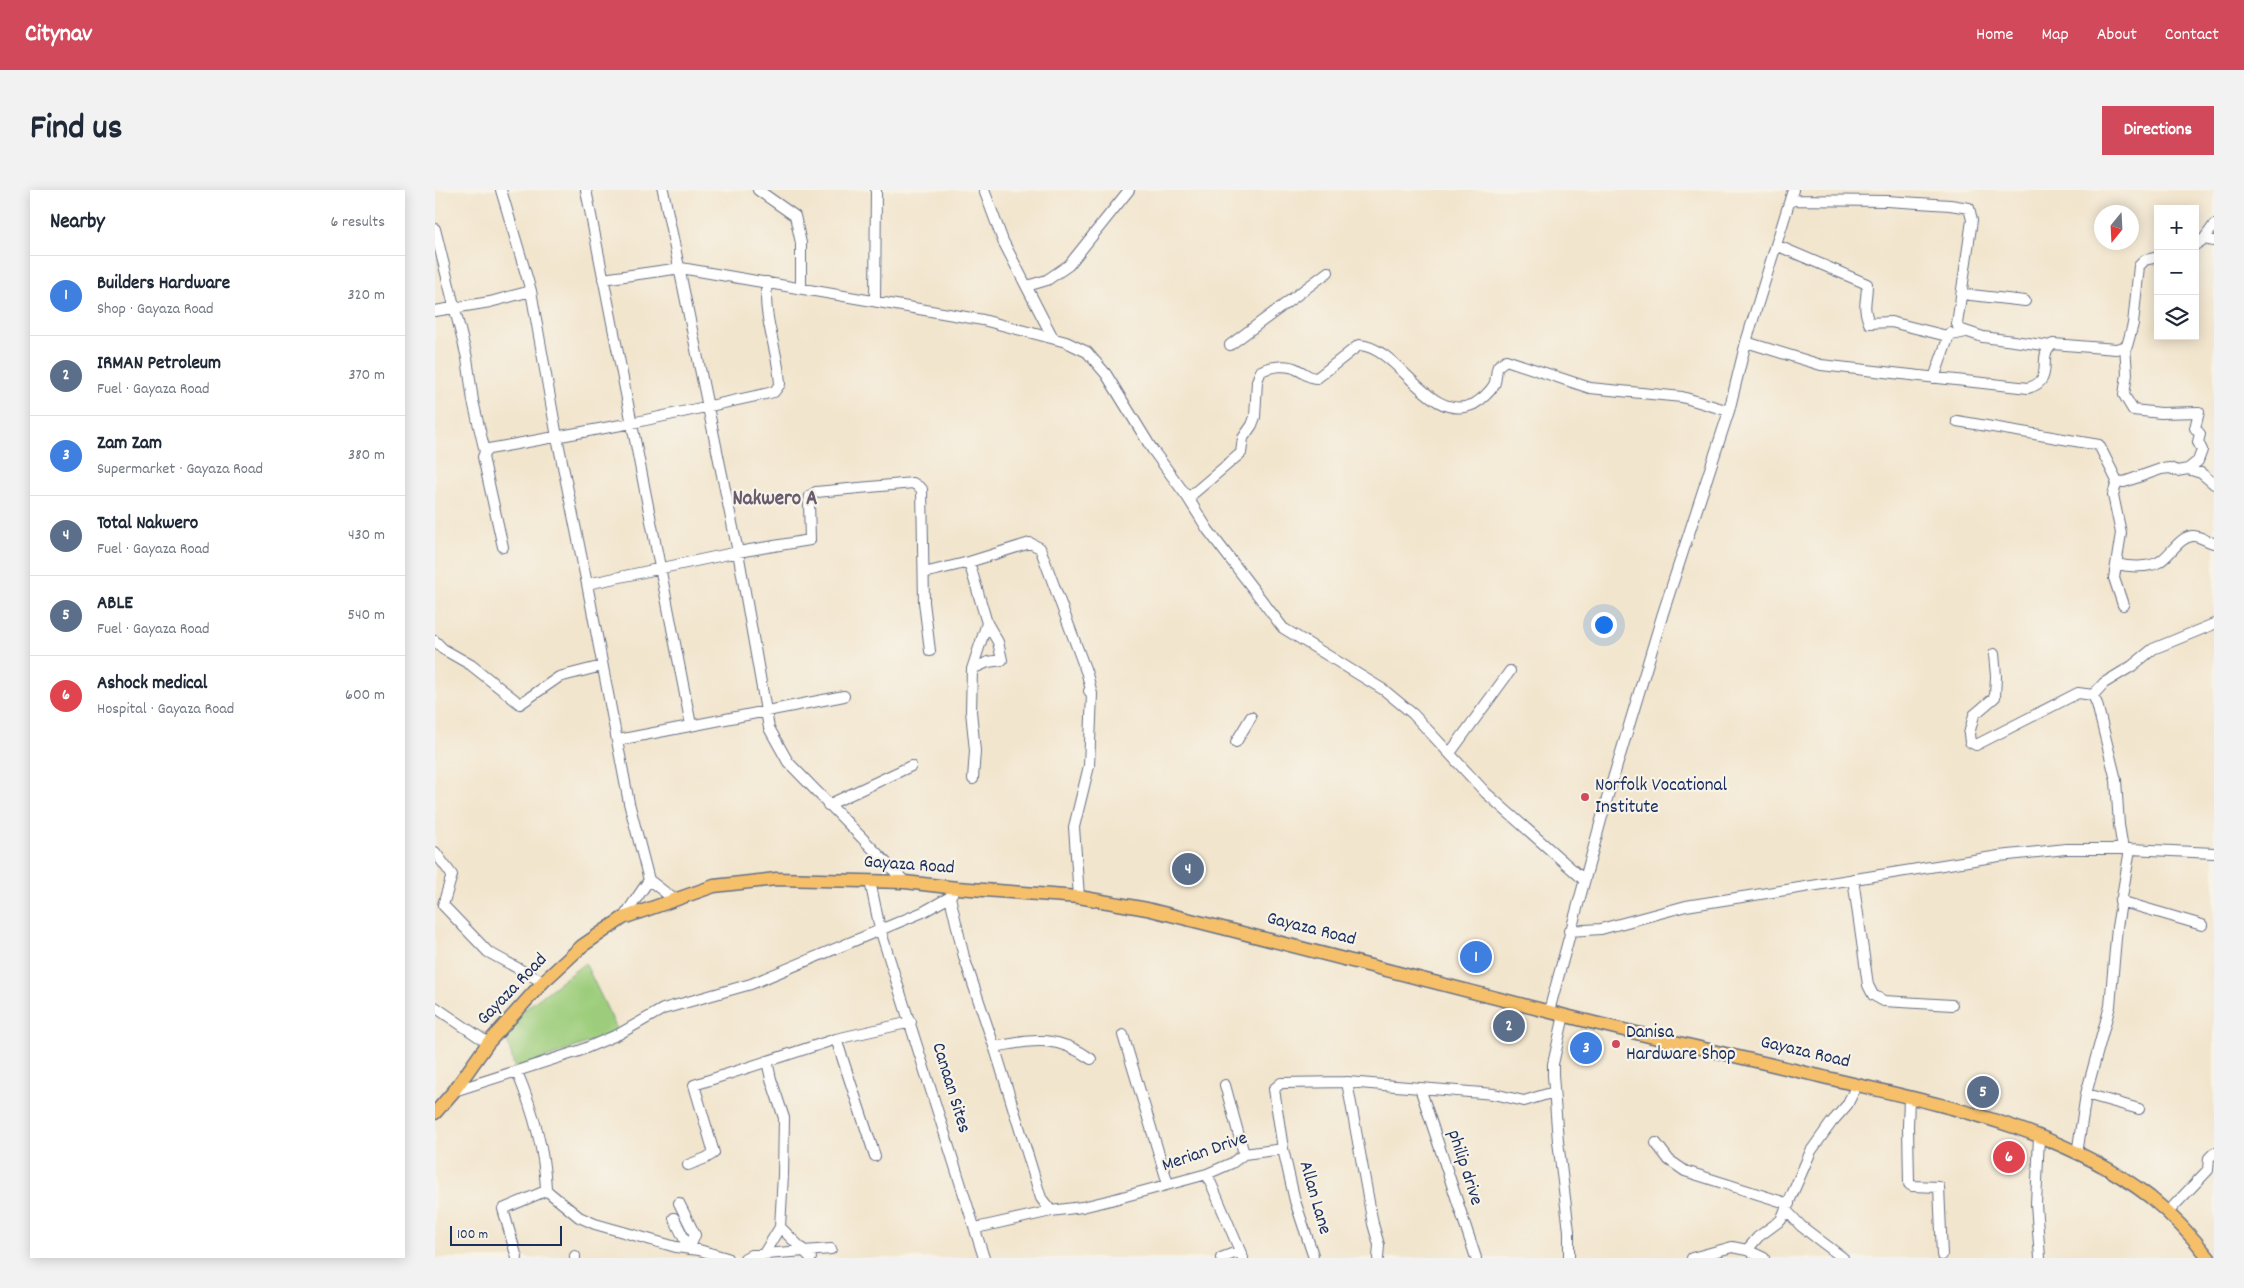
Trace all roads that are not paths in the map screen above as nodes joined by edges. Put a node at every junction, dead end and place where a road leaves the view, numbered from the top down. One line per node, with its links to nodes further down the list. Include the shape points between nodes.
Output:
1 (501, 190): 20 (street)
2 (586, 190): 16 (street)
3 (663, 190): 14 (street)
4 (758, 190): 19 (street, via 795,216 801,243)
5 (876, 190): 22 (street)
6 (984, 190): 18 (street, via 1003,241)
7 (1129, 190): 18 (street, via 1069,266 1047,280)
8 (1791, 195): 12 (street); 21 (street, via 1832,202 1887,201 1969,208 1972,220)
9 (2214, 225): 11 (street)
10 (435, 229): 24 (street)
11 (2204, 242)
12 (1776, 245): 28 (street, via 1867,284 1864,309 1869,323 1891,322); 30 (street)
13 (2154, 258): 33 (street, via 2139,266 2133,324 2129,343)
14 (681, 268): 16 (street); 17 (street); 35 (street)
15 (1328, 272): 31 (street)
16 (603, 279): 38 (street)
17 (767, 282): 19 (street); 35 (street, via 765,303 780,374 778,389 765,396)
18 (1027, 286): 29 (street)
19 (801, 287): 22 (street)
20 (531, 292): 24 (street); 39 (street)
21 (1962, 294): 23 (street); 26 (street)
22 (875, 301): 29 (street, via 983,320)
23 (2025, 301)
24 (456, 307): 25 (street); 40 (street)
25 (435, 311)
26 (1957, 324): 27 (street); 28 (street)
27 (1965, 332): 28 (street); 32 (street)
28 (1947, 336): 34 (street)
29 (1053, 338): 44 (street, via 1078,346 1095,360)
30 (1746, 342): 34 (street, via 1821,365); 36 (street)
31 (1230, 344)
32 (2051, 346): 33 (street, via 2116,349); 34 (street, via 2042,380 2037,386 2028,388)
33 (2125, 346): 41 (street, via 2127,374 2124,395 2133,410 2199,412 2195,428 2200,434 2197,442 2202,450 2198,461)
34 (1934, 378)
35 (709, 407): 38 (street); 47 (street)
36 (1729, 411): 44 (street, via 1682,397 1591,388 1506,360 1499,364 1495,384 1484,396 1465,407 1452,407 1435,399 1380,352 1359,345 1317,378 1293,368 1276,367 1261,371 1257,381 1255,417 1243,438 1241,453); 76 (street, via 1663,613)
37 (1957, 421): 42 (street, via 2099,445)
38 (632, 423): 39 (street); 50 (street)
39 (557, 437): 40 (street); 52 (street)
40 (485, 452): 46 (street, via 483,457)
41 (2188, 469): 42 (street, via 2161,468 2124,482); 43 (street, via 2201,472)
42 (2117, 481): 49 (street, via 2113,495 2121,533)
43 (2214, 484)
44 (1188, 498): 69 (street, via 1283,628 1391,696)
45 (2214, 542): 49 (street, via 2195,535 2184,539 2159,562)
46 (503, 547)
47 (738, 552): 50 (street); 51 (street, via 810,540 809,502 815,492 913,483 922,489); 64 (street)
48 (969, 562): 51 (street); 54 (street); 82 (street, via 1030,543 1040,548 1087,674 1091,693 1089,766 1074,827)
49 (2117, 564): 53 (street, via 2114,578)
50 (661, 569): 52 (street); 66 (street)
51 (924, 573): 57 (street)
52 (587, 584): 59 (street)
53 (2123, 605)
54 (987, 623): 60 (street); 60 (street, via 998,642 1002,660)
55 (2214, 624): 62 (street, via 2153,649 2104,683)
56 (435, 641): 59 (street, via 520,704 559,677)
57 (930, 651)
58 (1994, 654): 62 (street, via 1996,690 1991,701 1974,715 1969,739 1972,744 1980,743 2078,693)
59 (602, 666): 67 (street)
60 (972, 669): 71 (street)
61 (1510, 671): 69 (street)
62 (2093, 695): 73 (street, via 2116,780)
63 (844, 696): 64 (street)
64 (766, 710): 66 (street); 72 (street, via 769,728 788,762)
65 (1251, 717): 68 (street)
66 (691, 725): 67 (street)
67 (618, 740): 78 (street, via 629,802)
68 (1236, 742)
69 (1450, 753): 76 (street, via 1486,793)
70 (911, 766): 72 (street)
71 (973, 779)
72 (829, 804): 80 (street)
73 (2127, 849): 75 (street); 77 (street, via 2066,849 1999,856); 84 (street)
74 (435, 852): 89 (street, via 452,875 443,905 488,952)
75 (2214, 853)
76 (1583, 879): 88 (street)
77 (1853, 879): 88 (street, via 1686,906 1601,929); 90 (street, via 1868,985 1873,995 1884,1001)
78 (649, 880): 83 (street); 85 (street)
79 (870, 881): 80 (main road, Gayaza Road); 83 (main road, Gayaza Road, via 776,879 714,886); 87 (street, Canaan Sites)
80 (905, 882): 81 (main road, Gayaza Road)
81 (953, 893): 82 (main road, Gayaza Road); 87 (street, via 923,912); 98 (street, via 964,958)
82 (1079, 896): 92 (main road, Gayaza Road, via 1147,909)
83 (675, 900): 85 (main road, Gayaza Road)
84 (2120, 901): 86 (street); 108 (street, via 2110,1006)
85 (623, 918): 89 (main road, Gayaza Road, via 582,946)
86 (2202, 925)
87 (880, 929): 94 (street, Canaan Sites); 101 (street, via 751,984 663,1009 579,1052)
88 (1569, 931): 92 (street)
89 (543, 982): 97 (main road, Gayaza Road)
90 (1951, 1005)
91 (435, 1007): 97 (street)
92 (1549, 1010): 93 (main road, Gayaza Road)
93 (1564, 1015): 104 (main road, Gayaza Road); 107 (street, via 1553,1064)
94 (911, 1022): 96 (street); 129 (street, Canaan Sites)
95 (1123, 1036): 121 (street)
96 (835, 1040): 100 (street); 118 (street)
97 (488, 1043): 106 (main road, Gayaza Road)
98 (994, 1047): 99 (street, via 1049,1041 1075,1048); 125 (street, via 1041,1198)
99 (1091, 1059)
100 (767, 1061): 119 (street, via 694,1085 714,1153); 128 (street, via 783,1118)
101 (517, 1072): 106 (street); 122 (street, via 539,1138)
102 (1347, 1082): 105 (street); 114 (street, via 1276,1085); 145 (street, via 1379,1245)
103 (1225, 1085): 116 (street)
104 (1857, 1085): 109 (main road, Gayaza Road); 124 (street, via 1847,1105 1811,1151)
105 (1420, 1088): 107 (street, via 1494,1094 1524,1101); 146 (street, philip drive)
106 (454, 1091): 111 (main road, Gayaza Road)
107 (1554, 1092): 147 (street)
108 (2086, 1094): 110 (street); 117 (street)
109 (1909, 1098): 112 (main road, Gayaza Road); 138 (street, via 1909,1184 1939,1187)
110 (2139, 1109)
111 (436, 1112)
112 (2039, 1136): 117 (main road, Gayaza Road); 151 (street, via 2036,1204)
113 (1656, 1143): 124 (street, via 1669,1160 1685,1171)
114 (1283, 1149): 116 (street, Merian Drive); 139 (street, Allan Lane)
115 (2214, 1153): 126 (street, via 2209,1158 2208,1170)
116 (1244, 1154): 120 (street, Merian Drive)
117 (2077, 1154): 126 (main road, Gayaza Road, via 2119,1176)
118 (875, 1156)
119 (688, 1165)
120 (1207, 1174): 121 (street, Merian Drive); 136 (street)
121 (1168, 1184): 125 (street, Merian Drive, via 1082,1207)
122 (546, 1190): 132 (street, via 579,1217 595,1224); 140 (street, via 503,1209)
123 (679, 1203): 132 (street, via 695,1235)
124 (1787, 1207): 131 (street, via 1781,1220); 150 (street, via 1801,1226)
125 (1051, 1210): 129 (street, Merian Drive)
126 (2167, 1213): 134 (main road, Gayaza Road)
127 (674, 1218): 132 (street)
128 (780, 1226): 133 (street); 135 (street)
129 (976, 1228): 143 (street, Canaan Sites)
130 (831, 1249): 135 (street)
131 (1747, 1250): 137 (street, via 1732,1247); 149 (street)
132 (696, 1252): 141 (street)
133 (763, 1254): 135 (street); 142 (street)
134 (2210, 1254)
135 (807, 1255)
136 (1242, 1255): 144 (street)
137 (1718, 1255): 148 (street)
138 (1942, 1255)
139 (1313, 1256)
140 (517, 1258)
141 (727, 1258)
142 (745, 1258)
143 (984, 1258)
144 (1221, 1258)
145 (1378, 1258)
146 (1476, 1258)
147 (1569, 1258)
148 (1692, 1258)
149 (1765, 1258)
150 (1843, 1258)
151 (2040, 1258)

